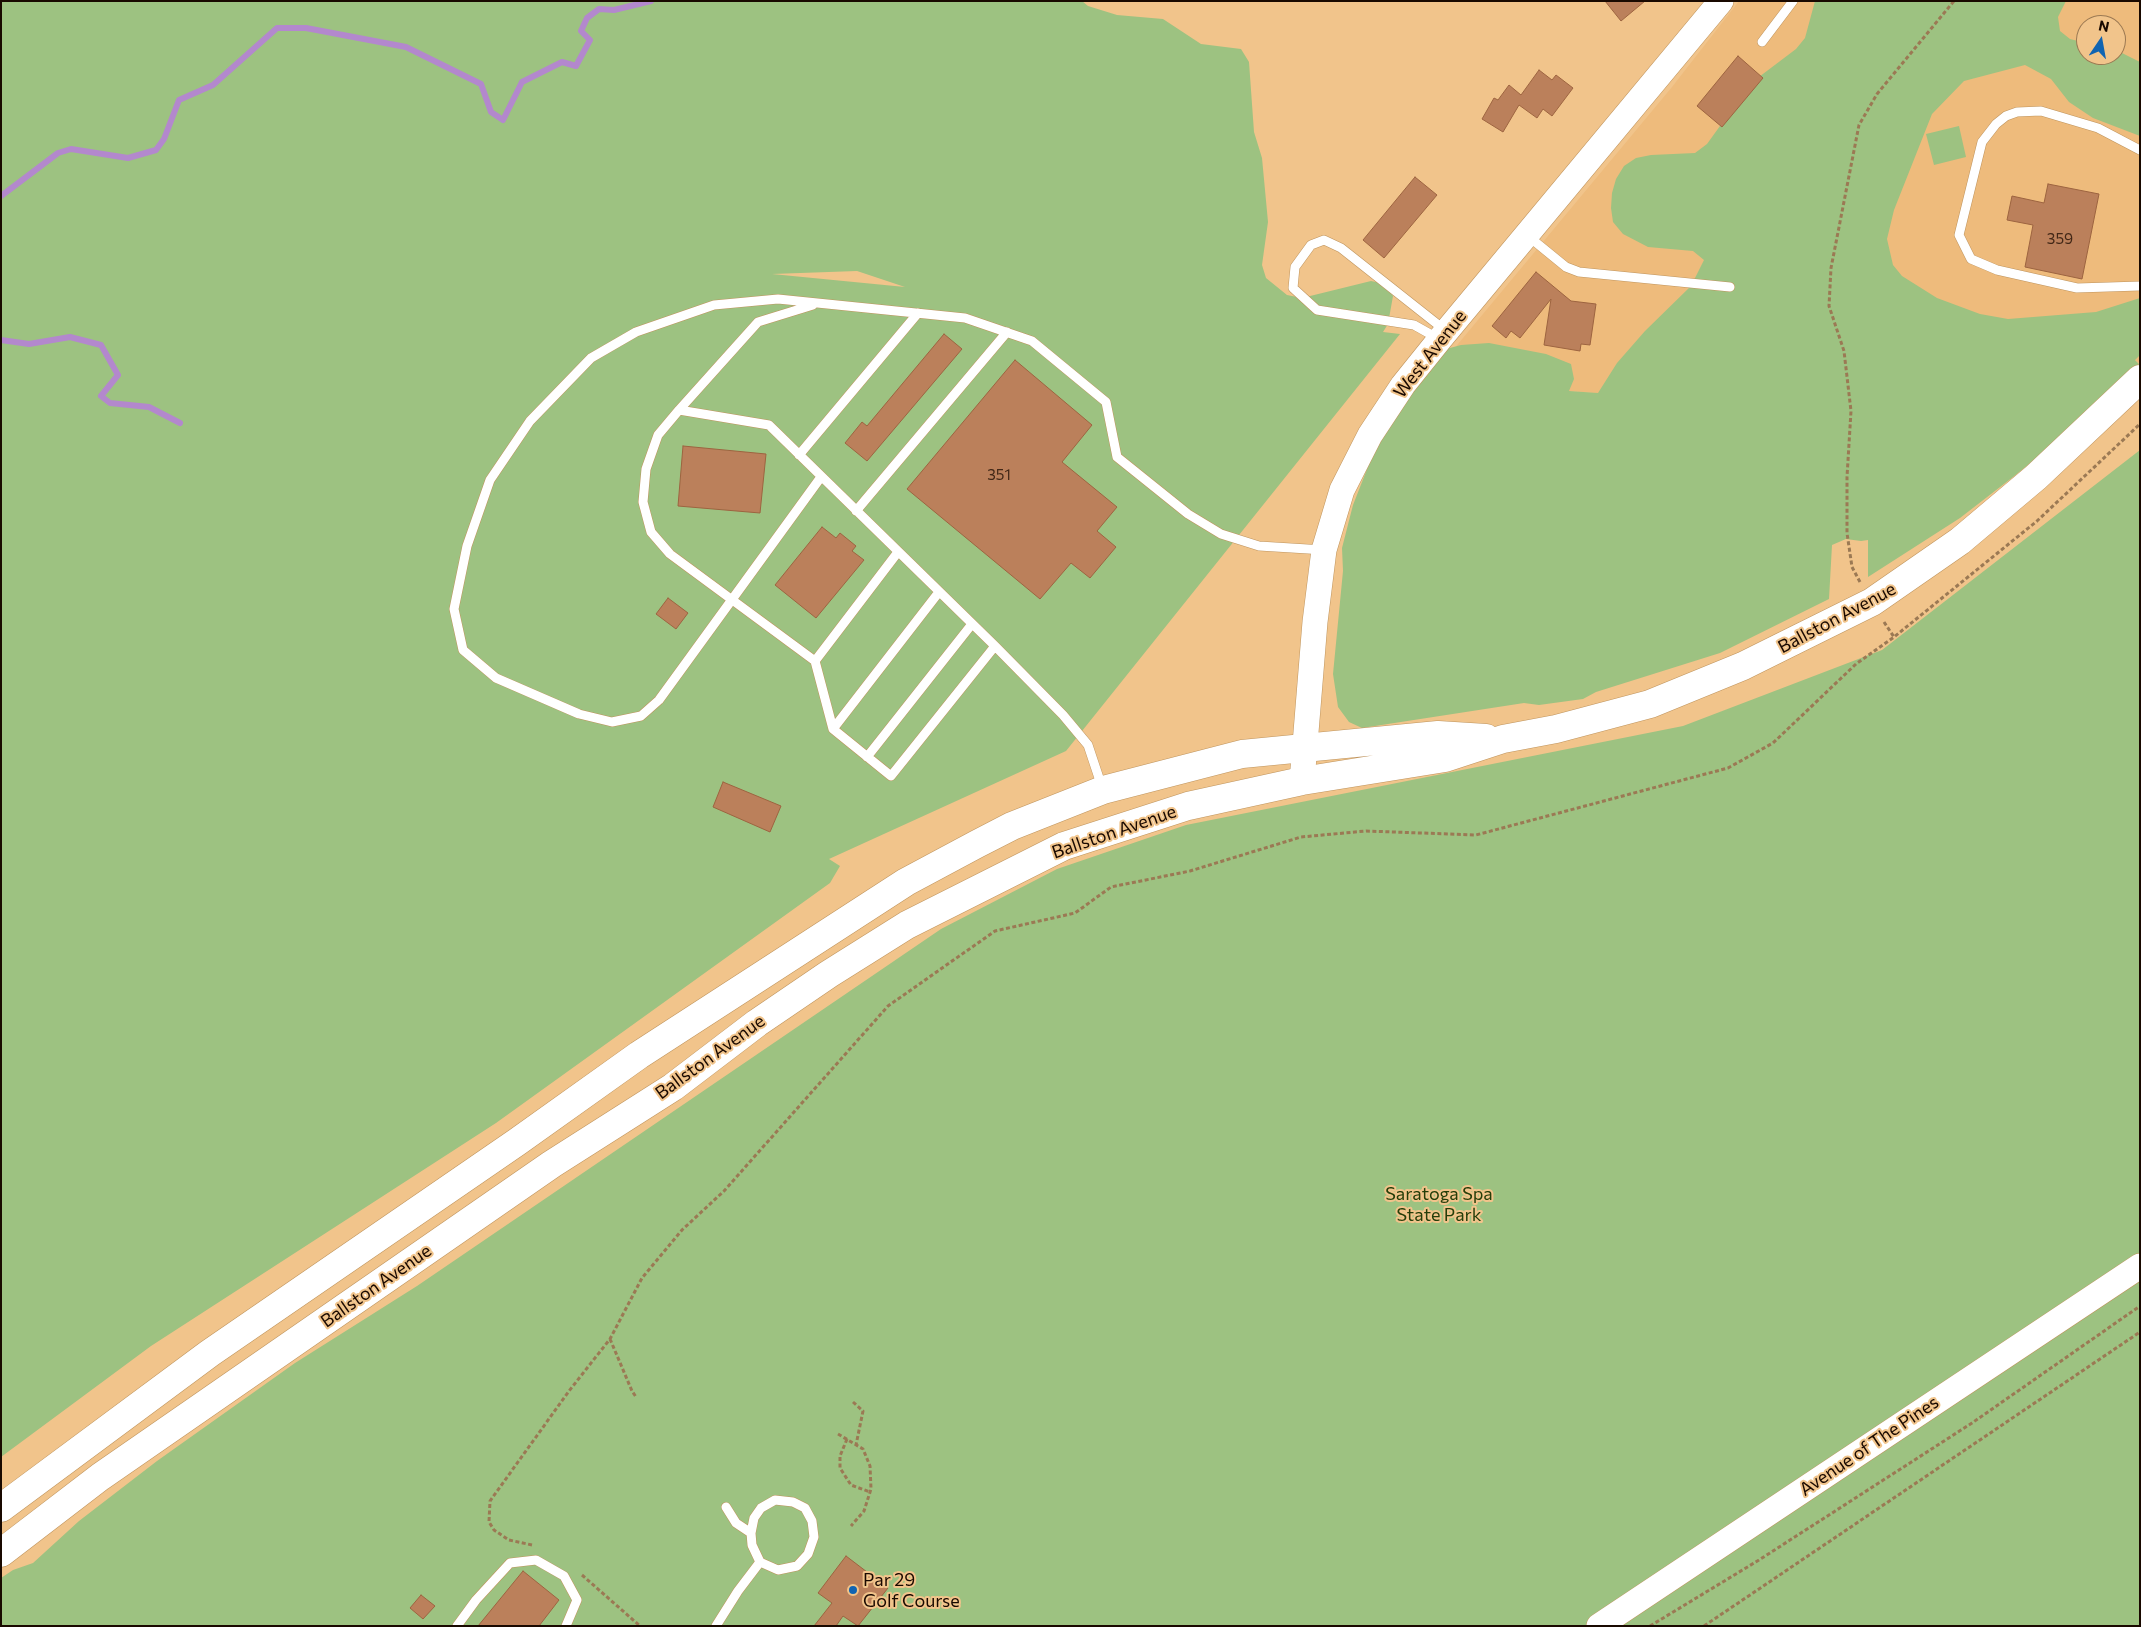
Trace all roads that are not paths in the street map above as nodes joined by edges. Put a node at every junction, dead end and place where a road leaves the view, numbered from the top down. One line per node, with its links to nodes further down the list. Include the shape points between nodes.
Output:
1 (1721, 1): 5 (street, West Avenue)
2 (1794, 1): 3 (lane)
3 (1762, 42)
4 (2140, 150): 6 (lane, via 2098,128 2041,111 2006,116 1982,142 1959,235 1971,259 1997,270 2077,288)
5 (1526, 234): 7 (lane, via 1566,267 1580,272); 11 (street, West Avenue)
6 (2140, 286)
7 (1730, 287)
8 (818, 303): 9 (lane); 13 (lane, via 758,322); 20 (lane, via 778,299 714,305 636,332 591,358 530,421 490,480 467,546 454,609 463,650 496,678 578,714 612,722 641,716 659,700)
9 (918, 313): 10 (lane, via 966,318); 14 (lane)
10 (1007, 332): 16 (lane); 17 (lane, via 1032,341 1106,402 1117,457 1188,514 1221,534 1259,546)
11 (1443, 335): 11 (lane, via 1414,325 1317,310 1293,288 1295,267 1311,245 1324,240 1342,248); 17 (street, West Avenue, via 1403,385 1370,434 1342,490)
12 (2140, 379): 25 (highway, Ballston Avenue, via 2036,477 1960,542 1872,602 1743,666 1650,704 1556,729)
13 (679, 410): 14 (lane, via 769,425); 20 (lane, via 658,435 646,469 643,502 651,532 670,554)
14 (799, 455): 15 (lane)
15 (822, 477): 16 (lane); 20 (lane)
16 (856, 510): 18 (lane)
17 (1324, 550): 26 (street, West Avenue)
18 (898, 552): 19 (lane); 23 (lane)
19 (940, 592): 21 (lane); 24 (lane)
20 (731, 599): 23 (lane)
21 (972, 624): 22 (lane); 27 (lane)
22 (995, 646): 27 (lane, via 891,776); 29 (lane, via 1088,744)
23 (815, 661): 24 (lane)
24 (833, 729): 27 (lane)
25 (1503, 739): 26 (highway, Ballston Avenue, via 1438,735); 28 (highway, Ballston Avenue, via 1445,758)
26 (1305, 747): 28 (street, West Avenue); 29 (highway, Ballston Avenue, via 1242,754)
27 (866, 757)
28 (1302, 781): 34 (highway, Ballston Avenue, via 1188,806 1064,846 907,925 757,1023 673,1087 552,1164 100,1477)
29 (1103, 790): 32 (highway, Ballston Avenue, via 1012,826 906,882 648,1050 210,1353)
30 (2140, 1266): 39 (street, Avenue of The Pines)
31 (726, 1507): 33 (lane, via 736,1523)
32 (1, 1508)
33 (751, 1533): 35 (lane, via 752,1545); 35 (lane, via 754,1518 761,1508 774,1500 793,1502 805,1508 812,1521 814,1537 808,1554 797,1566 778,1570)
34 (1, 1553)
35 (760, 1562): 38 (lane)
36 (457, 1626): 37 (lane, via 510,1563 536,1560 564,1576 577,1600)
37 (566, 1626)
38 (716, 1626)
39 (1599, 1626)

